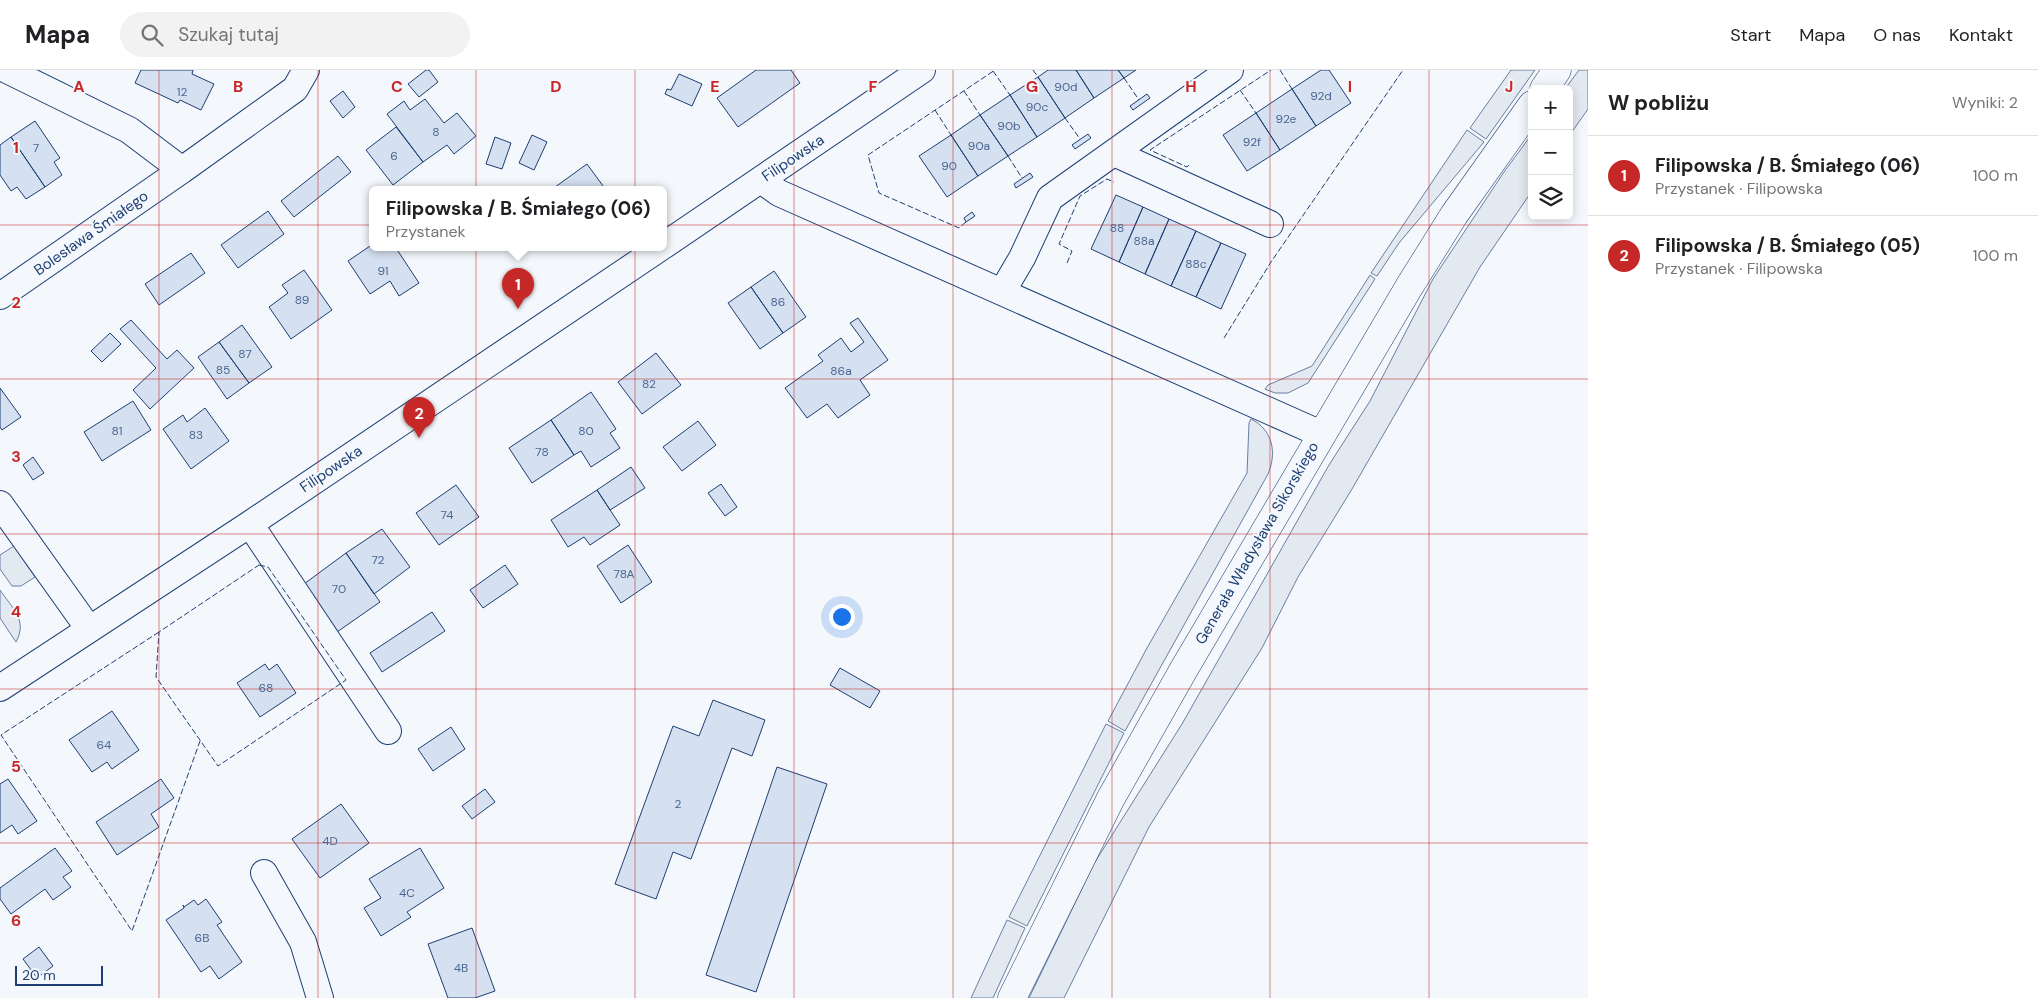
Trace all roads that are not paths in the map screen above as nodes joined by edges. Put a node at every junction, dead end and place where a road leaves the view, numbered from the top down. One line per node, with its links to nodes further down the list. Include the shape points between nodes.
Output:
1 (7, 70): 9 (street, via 129,130)
2 (306, 70): 9 (street, Bolesława Śmiałego, via 295,89)
3 (922, 70): 10 (street, Filipowska)
4 (1230, 70): 8 (street)
5 (1557, 70): 6 (main road)
6 (1547, 85)
7 (1528, 111): 16 (main road, Generała Władysława Sikorskiego, via 1454,215)
8 (1114, 152): 11 (street); 14 (street, via 1050,198)
9 (182, 170): 15 (street, Bolesława Śmiałego)
10 (761, 180): 12 (street, Filipowska); 14 (street, via 779,193)
11 (1270, 224)
12 (667, 243)
13 (656, 251): 18 (street, Filipowska)
14 (1002, 292): 16 (street)
15 (0, 296)
16 (1321, 434): 24 (main road, Generała Władysława Sikorskiego, via 1111,798)
17 (0, 504): 19 (street)
18 (250, 524): 19 (street, Filipowska); 21 (street)
19 (89, 629): 20 (street, Filipowska)
20 (0, 688)
21 (388, 731)
22 (264, 873): 23 (street, via 303,942)
23 (320, 998)
24 (1012, 998)

